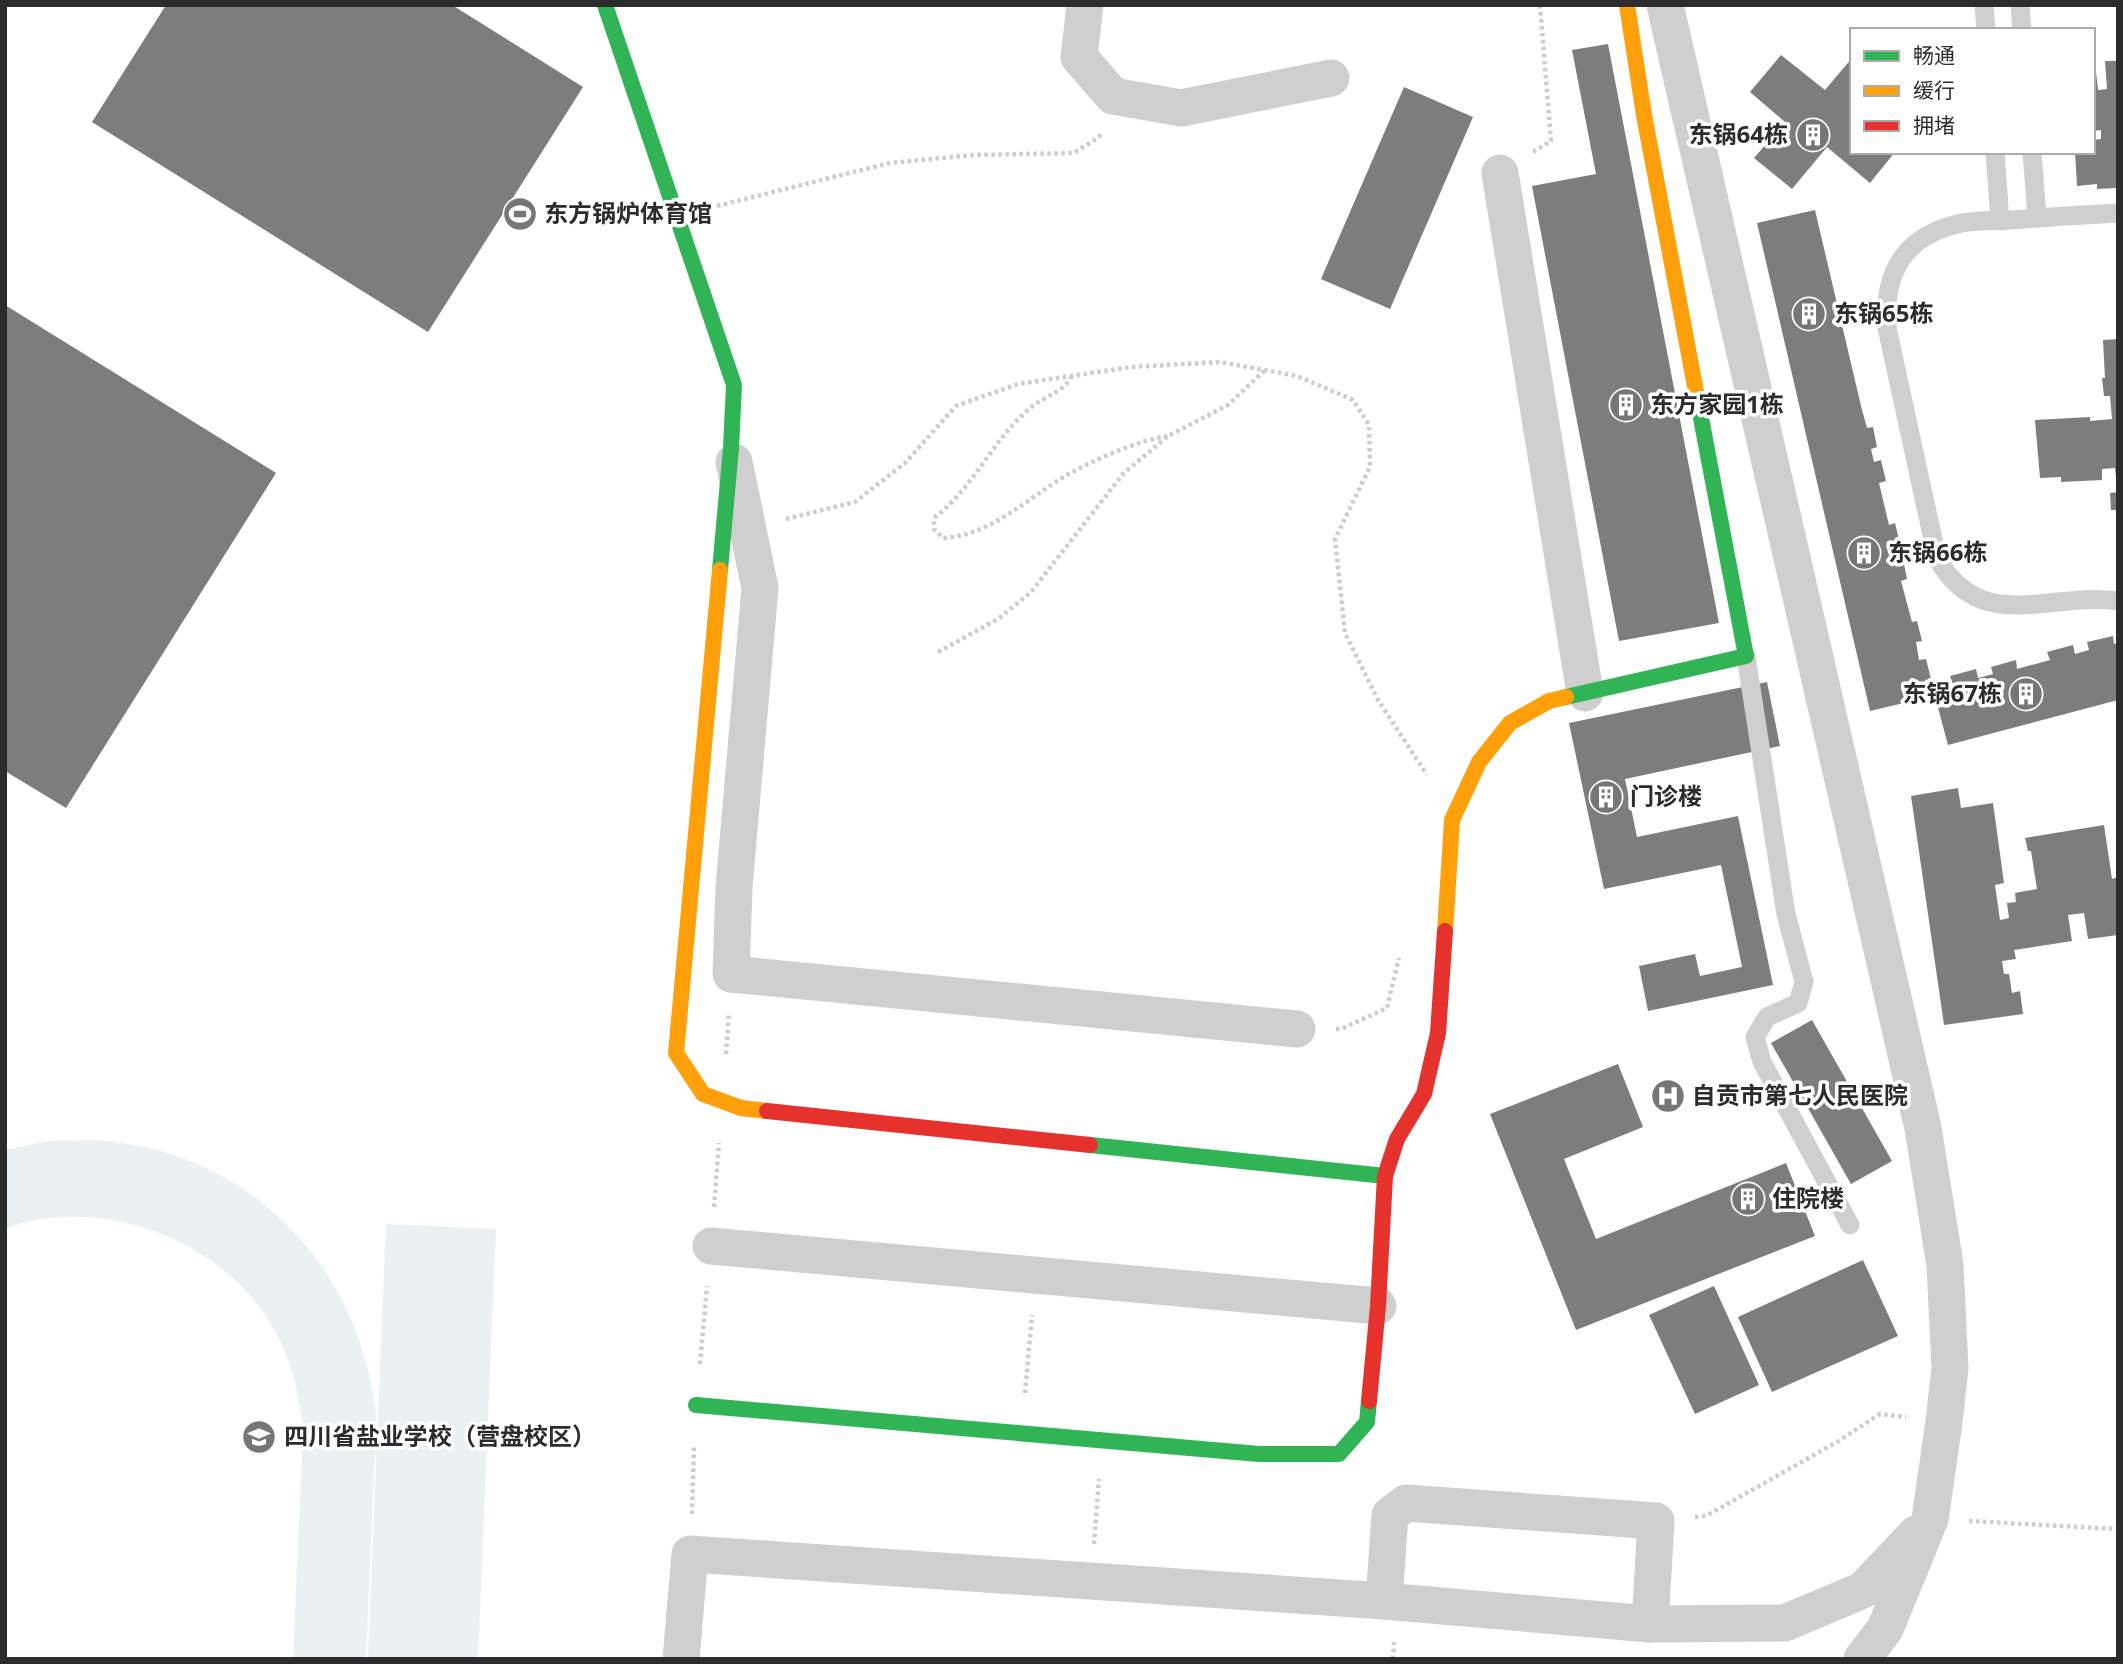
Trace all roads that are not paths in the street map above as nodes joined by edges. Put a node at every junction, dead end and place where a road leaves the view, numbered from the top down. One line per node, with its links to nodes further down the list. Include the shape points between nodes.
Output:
1 (605, 5): 16 (street, via 734,385)
2 (1085, 5): 9 (street, via 1079,57 1113,96 1181,108)
3 (1627, 5): 18 (street)
4 (1665, 5): 26 (street, via 1923,1128 1945,1265 1950,1368)
5 (1984, 5): 7 (lane)
6 (2020, 5): 8 (lane)
7 (1986, 28)
8 (2022, 28)
9 (1331, 78)
10 (1995, 154): 15 (lane)
11 (2032, 154): 14 (lane)
12 (1500, 173): 19 (street)
13 (2118, 213): 14 (lane)
14 (2037, 218): 15 (lane)
15 (2000, 221): 17 (lane, via 1962,223 1925,236 1910,247 1887,291 1887,328 1937,558 1962,591 1995,603)
16 (731, 448): 20 (street, via 760,588 734,887 731,974); 21 (street, via 676,1054 703,1094 741,1108)
17 (2118, 601)
18 (1746, 656): 19 (street); 22 (lane, via 1786,914 1804,982 1798,1003 1767,1017 1755,1037 1762,1062)
19 (1585, 693): 21 (street, via 1549,701 1510,723 1479,762 1452,820 1438,1033 1424,1094 1397,1139)
20 (1297, 1029)
21 (1385, 1176): 24 (street)
22 (1850, 1225)
23 (711, 1246): 24 (street)
24 (1378, 1306): 25 (street, via 1367,1422 1339,1454 1259,1454)
25 (696, 1405)
26 (1930, 1519): 28 (street, via 1863,1590 1785,1623); 30 (street, via 1885,1629)
27 (1384, 1601): 28 (street); 28 (street, via 1390,1515 1406,1503 1656,1521); 29 (street, via 690,1554)
28 (1650, 1624)
29 (681, 1659)
30 (1862, 1659)

